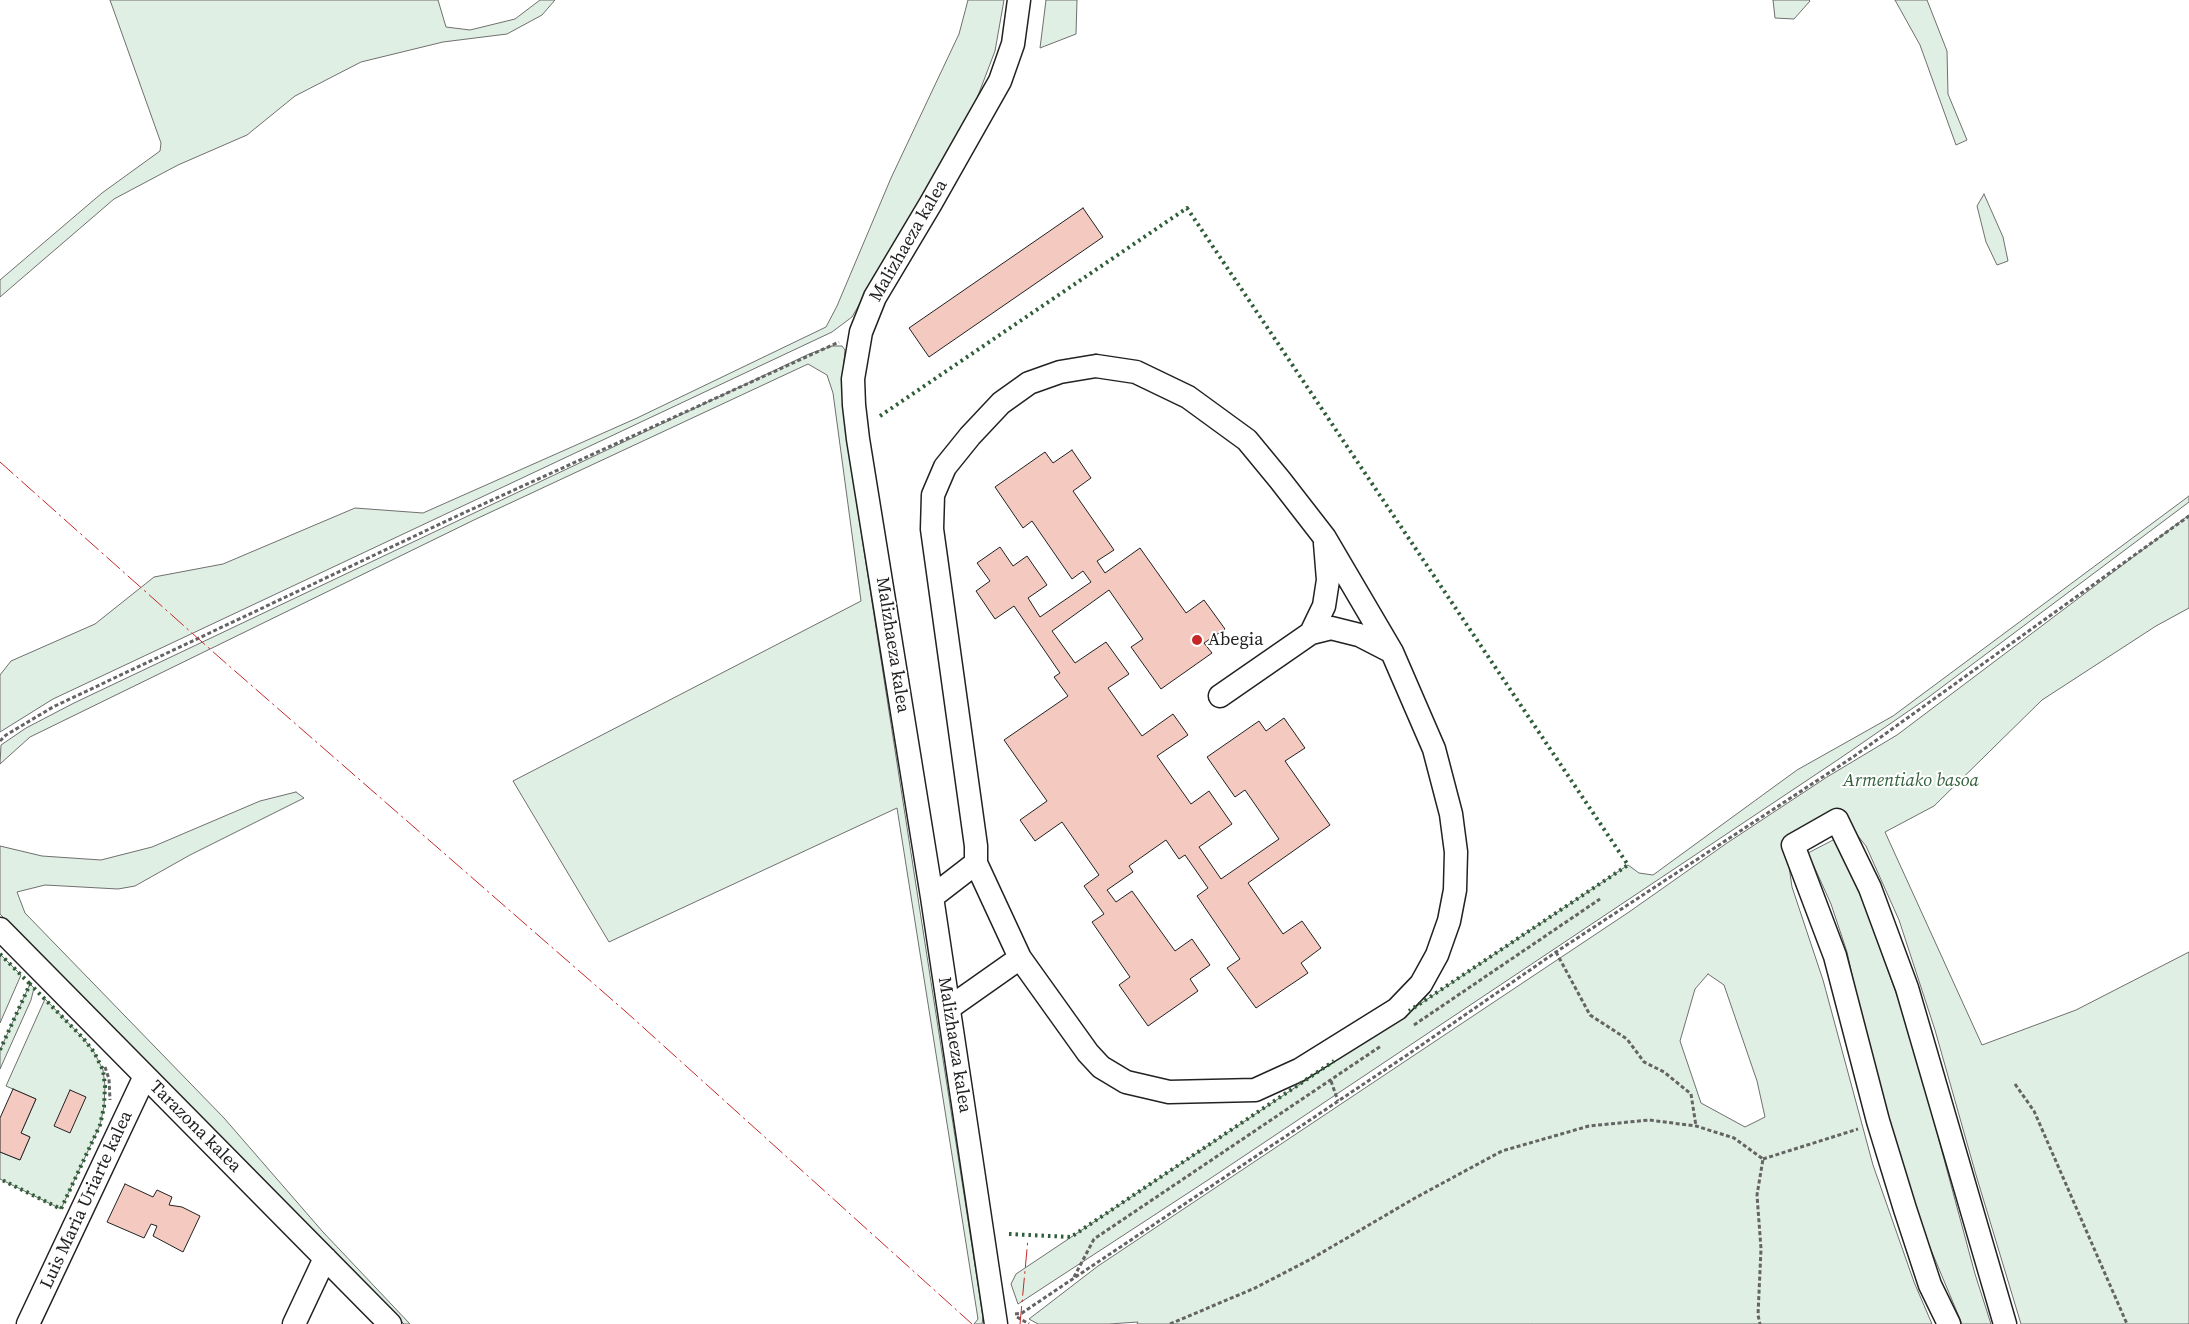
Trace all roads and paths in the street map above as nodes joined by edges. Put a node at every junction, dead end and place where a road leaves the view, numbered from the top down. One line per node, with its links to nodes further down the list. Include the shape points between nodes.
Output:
1 (1019, 0): 2 (street, Malizhaeza kalea, via 1013,44 1000,81 875,297)
2 (861, 332): 8 (path, via 53,706); 10 (street, Malizhaeza kalea, via 853,379 854,405)
3 (2189, 516): 13 (path, via 1854,757)
4 (1325, 538): 5 (street, via 1328,580 1324,606); 6 (street); 9 (street, via 1247,440 1188,397 1136,372 1096,366 1060,372 1029,382 1001,403 945,467 933,495 932,529)
5 (1311, 633): 6 (street, via 1331,628 1359,635); 7 (street)
6 (1392, 652): 14 (street, via 1434,749 1451,814 1456,852 1455,890 1449,922 1437,955 1421,984 1397,1009 1299,1070 1255,1090 1169,1092 1126,1082 1101,1067)
7 (1220, 696)
8 (0, 741)
9 (976, 863): 10 (street); 14 (street)
10 (932, 897): 15 (street, Malizhaeza kalea)
11 (1600, 899): 16 (path)
12 (0, 929): 19 (street, Tarazona kalea)
13 (1556, 952): 22 (path); 24 (path, via 1590,1015 1627,1039 1644,1062 1664,1072 1691,1094)
14 (1020, 958): 15 (street)
15 (949, 1008): 32 (street, Malizhaeza kalea)
16 (1412, 1026)
17 (1388, 1042): 20 (path)
18 (103, 1060): 23 (path, via 109,1078)
19 (145, 1076): 27 (street, Tarazona kalea); 29 (street, Luis Maria Uriarte kalea)
20 (1331, 1080): 22 (path); 28 (path, via 1094,1239)
21 (2015, 1084): 38 (path, via 2034,1111)
22 (1338, 1101): 28 (path)
23 (110, 1103)
24 (1696, 1126): 26 (path, via 1734,1138); 34 (path, via 1649,1120 1589,1126 1502,1151 1311,1259 1255,1288)
25 (1863, 1128): 26 (path)
26 (1763, 1159): 35 (path, via 1757,1195 1761,1249)
27 (325, 1258): 30 (street); 31 (street, Tarazona kalea)
28 (1073, 1279): 33 (path, via 1022,1313 1013,1315)
29 (28, 1324)
30 (294, 1324)
31 (390, 1324)
32 (996, 1324)
33 (1029, 1324)
34 (1170, 1324)
35 (1760, 1324)
36 (1948, 1324): 37 (street, via 1930,1285 1905,1209 1834,956 1793,845 1837,820 1870,888 1907,988)
37 (2005, 1324)
38 (2127, 1324)

